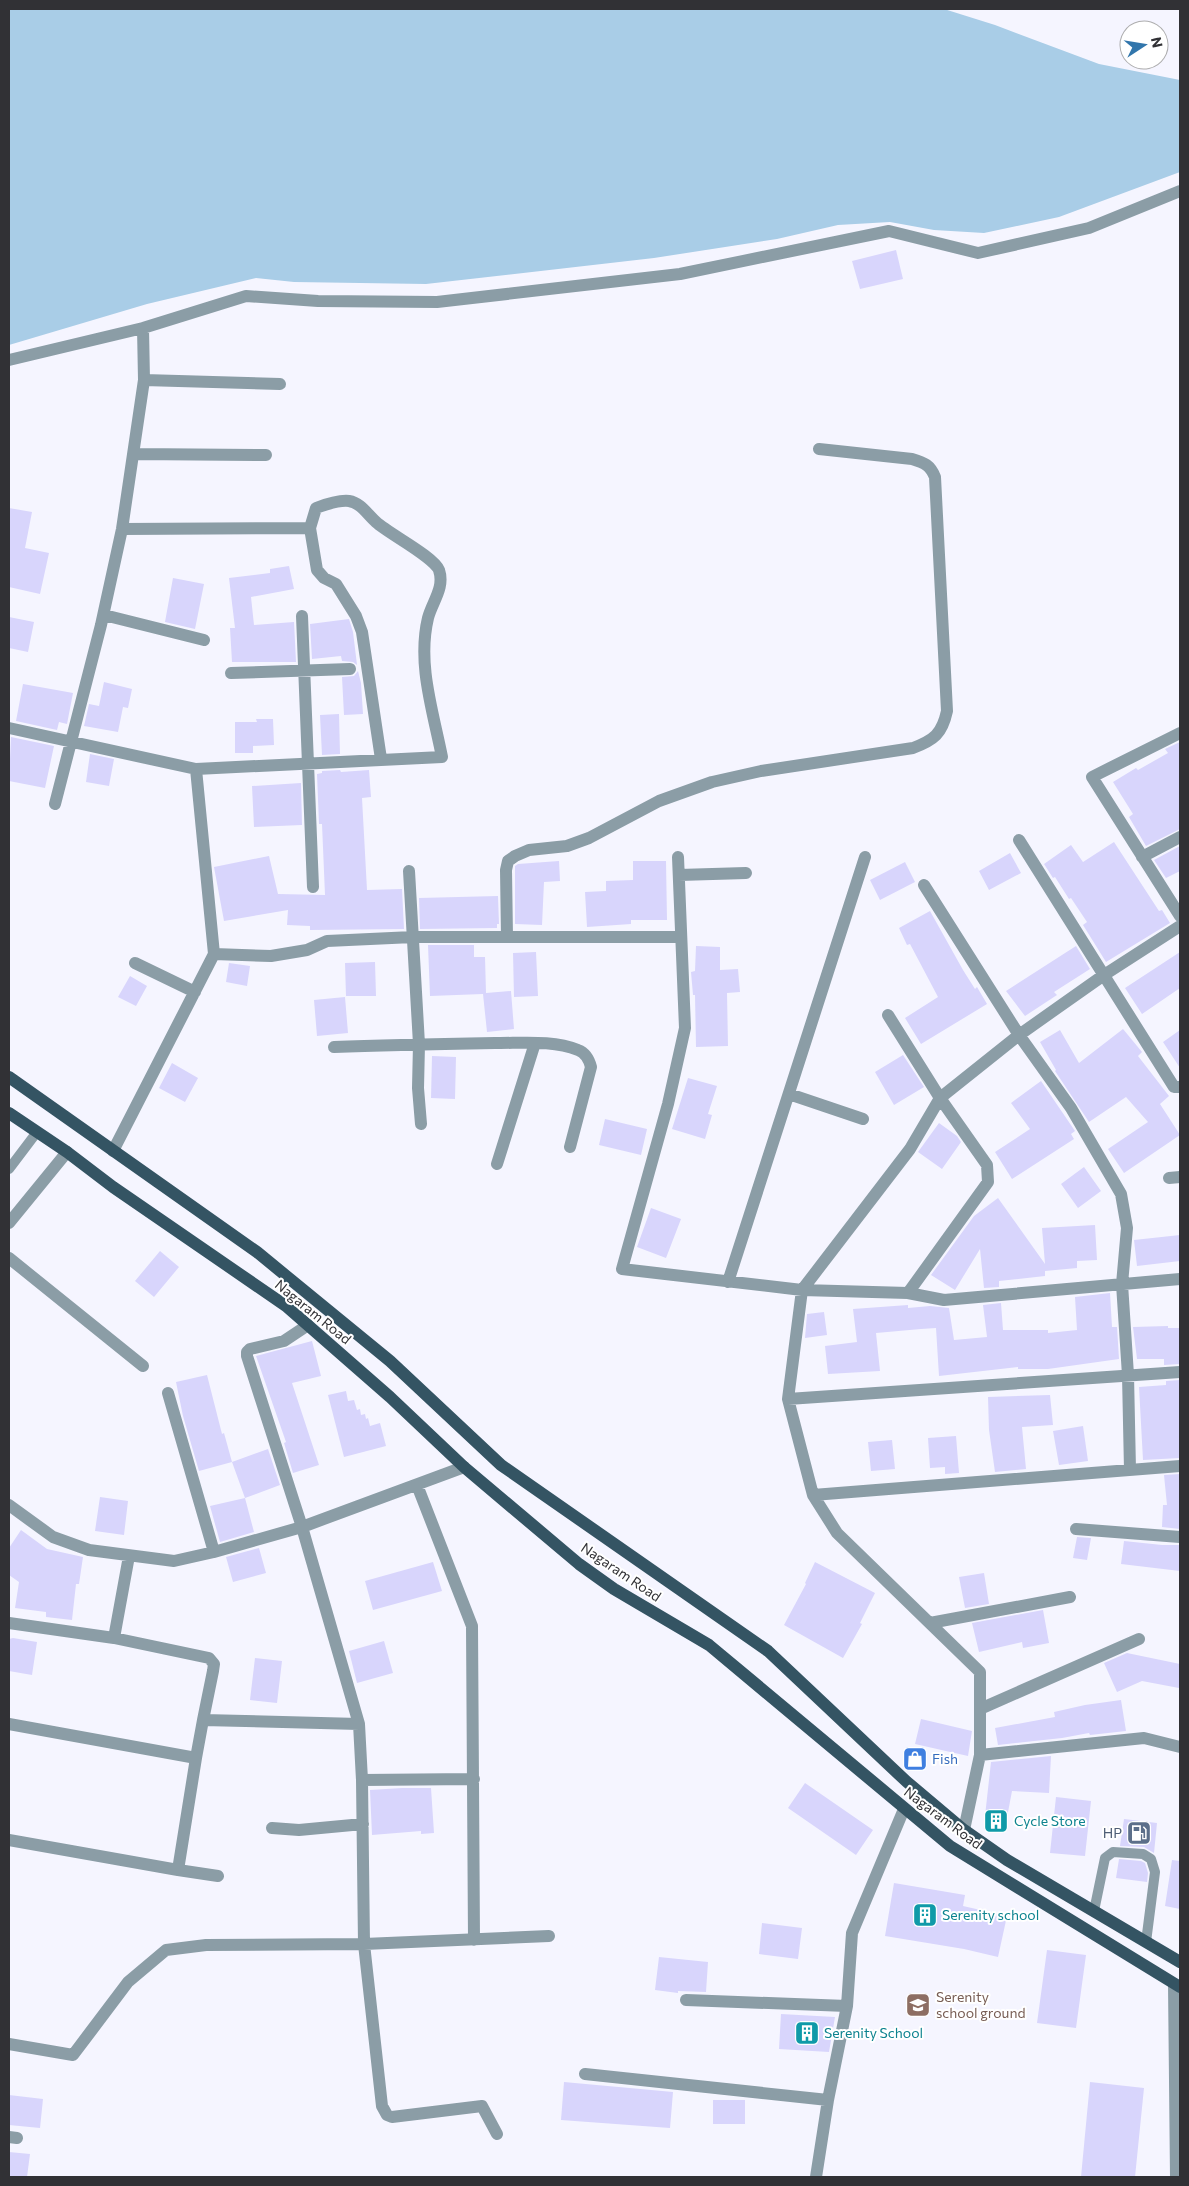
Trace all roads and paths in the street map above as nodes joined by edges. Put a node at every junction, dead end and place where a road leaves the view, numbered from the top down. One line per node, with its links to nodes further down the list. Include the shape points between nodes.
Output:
1 (1180, 191): 2 (street, via 1089,228 978,253 889,231 680,274 437,302 318,301 246,296)
2 (143, 328): 3 (street); 4 (street)
3 (9, 360)
4 (144, 380): 5 (street); 7 (street)
5 (280, 384)
6 (819, 450): 36 (street, via 912,459 926,463 933,472 947,711 944,726 928,742 913,748 761,771 712,782 659,801 589,838 567,846 529,850 515,856 508,861 506,870)
7 (133, 454): 8 (street); 10 (street)
8 (266, 455)
9 (310, 528): 10 (street); 20 (street, via 318,570 324,578 336,584 362,632); 20 (street, via 316,508 348,501 359,505 376,522 438,569 439,590 428,618 423,661 442,757)
10 (122, 529): 11 (street)
11 (104, 615): 13 (street); 19 (street)
12 (302, 616): 15 (street)
13 (204, 640)
14 (350, 669): 15 (street)
15 (305, 670): 16 (street); 21 (street)
16 (231, 673)
17 (9, 728): 19 (street)
18 (1180, 733): 28 (street, via 1092,777)
19 (71, 742): 22 (street); 23 (street)
20 (380, 760): 21 (street)
21 (309, 763): 22 (street); 33 (street)
22 (196, 769): 39 (street)
23 (55, 804)
24 (1180, 837): 28 (street)
25 (1019, 840): 41 (street)
26 (678, 857): 31 (street)
27 (865, 857): 50 (street)
28 (1142, 857): 34 (street)
29 (409, 871): 38 (street)
30 (746, 873): 31 (street)
31 (679, 875): 37 (street)
32 (924, 885): 44 (street)
33 (313, 887)
34 (1180, 916)
35 (1180, 926): 41 (street)
36 (507, 937): 37 (street); 38 (street)
37 (680, 937): 64 (street, via 685,1028 668,1104 622,1270)
38 (413, 938): 39 (street, via 327,942 307,950 271,956); 45 (street)
39 (214, 954): 42 (street)
40 (135, 963): 42 (street)
41 (1104, 975): 44 (street); 49 (street, via 1174,1087)
42 (195, 992): 57 (street)
43 (888, 1015): 51 (street)
44 (1019, 1035): 51 (street); 65 (street, via 1071,1108 1120,1194 1127,1228)
45 (419, 1044): 46 (street); 47 (street); 54 (street)
46 (535, 1044): 56 (street, via 561,1045 579,1050 589,1059 591,1067); 59 (street)
47 (334, 1047)
48 (9, 1077): 57 (main road, Nagaram Road)
49 (1180, 1087)
50 (789, 1094): 53 (street); 64 (street)
51 (940, 1098): 66 (street, via 910,1149); 67 (street, via 987,1165 988,1182)
52 (9, 1113): 55 (main road, Nagaram Road)
53 (863, 1119)
54 (421, 1124)
55 (37, 1132): 58 (main road, Nagaram Road); 60 (lane)
56 (570, 1147)
57 (113, 1151): 94 (main road, Nagaram Road, via 257,1252 390,1361 501,1465 768,1651)
58 (67, 1152): 61 (street); 68 (main road, Nagaram Road, via 286,1306)
59 (497, 1164)
60 (9, 1169)
61 (9, 1223)
62 (9, 1258): 69 (street)
63 (1180, 1279): 65 (street)
64 (728, 1282): 66 (street)
65 (1122, 1284): 67 (street, via 944,1300); 71 (street)
66 (802, 1290): 67 (street); 73 (street)
67 (908, 1293)
68 (308, 1325): 75 (main road, Nagaram Road, via 397,1403); 80 (street, via 284,1341 247,1352)
69 (143, 1366)
70 (1180, 1372): 71 (street)
71 (1128, 1376): 73 (street); 76 (street)
72 (168, 1393): 83 (street)
73 (788, 1399): 78 (street)
74 (1180, 1466): 76 (street)
75 (464, 1468): 77 (street); 98 (main road, Nagaram Road, via 579,1564 614,1589 709,1645)
76 (1130, 1470): 78 (street)
77 (417, 1485): 80 (street); 99 (street, via 472,1626)
78 (813, 1495): 87 (street, via 836,1533)
79 (9, 1505): 84 (street, via 53,1537 90,1550)
80 (302, 1527): 83 (street); 93 (street)
81 (1076, 1529): 82 (street)
82 (1180, 1537)
83 (214, 1552): 84 (street, via 174,1561)
84 (129, 1556): 88 (street)
85 (1070, 1597): 87 (street)
86 (9, 1623): 88 (street)
87 (930, 1623): 90 (street, via 980,1672)
88 (114, 1638): 91 (street, via 210,1658 214,1671)
89 (1139, 1639): 90 (street)
90 (980, 1710): 96 (street)
91 (202, 1720): 93 (street); 97 (street)
92 (9, 1724): 97 (street)
93 (359, 1724): 100 (street)
94 (863, 1741): 98 (main road); 104 (main road, Nagaram Road)
95 (1180, 1747): 96 (street, via 1144,1738)
96 (980, 1754): 104 (street)
97 (196, 1758): 106 (street)
98 (847, 1758): 101 (main road, Nagaram Road)
99 (474, 1779): 100 (street); 110 (street)
100 (362, 1780): 102 (street)
101 (904, 1810): 114 (main road, Nagaram Road, via 950,1846); 116 (street, via 852,1932)
102 (363, 1824): 103 (street, via 299,1830); 112 (street)
103 (272, 1828)
104 (964, 1830): 108 (main road, Nagaram Road)
105 (9, 1840): 106 (street)
106 (178, 1870): 107 (street)
107 (218, 1876)
108 (1094, 1912): 111 (main road, Nagaram Road); 111 (lane, via 1105,1858 1112,1852 1143,1854 1151,1859 1156,1872)
109 (548, 1936): 110 (street)
110 (474, 1940): 112 (street)
111 (1146, 1942): 113 (main road, Nagaram Road)
112 (364, 1944): 117 (street, via 206,1945 166,1950 128,1982 73,2054); 120 (street, via 385,2112 392,2117 482,2106)
113 (1180, 1962)
114 (1177, 1985): 122 (street)
115 (686, 2000): 116 (street)
116 (847, 2006): 119 (street)
117 (9, 2044)
118 (585, 2074): 119 (street)
119 (828, 2100): 121 (street)
120 (497, 2134)
121 (816, 2177)
122 (1176, 2177)

